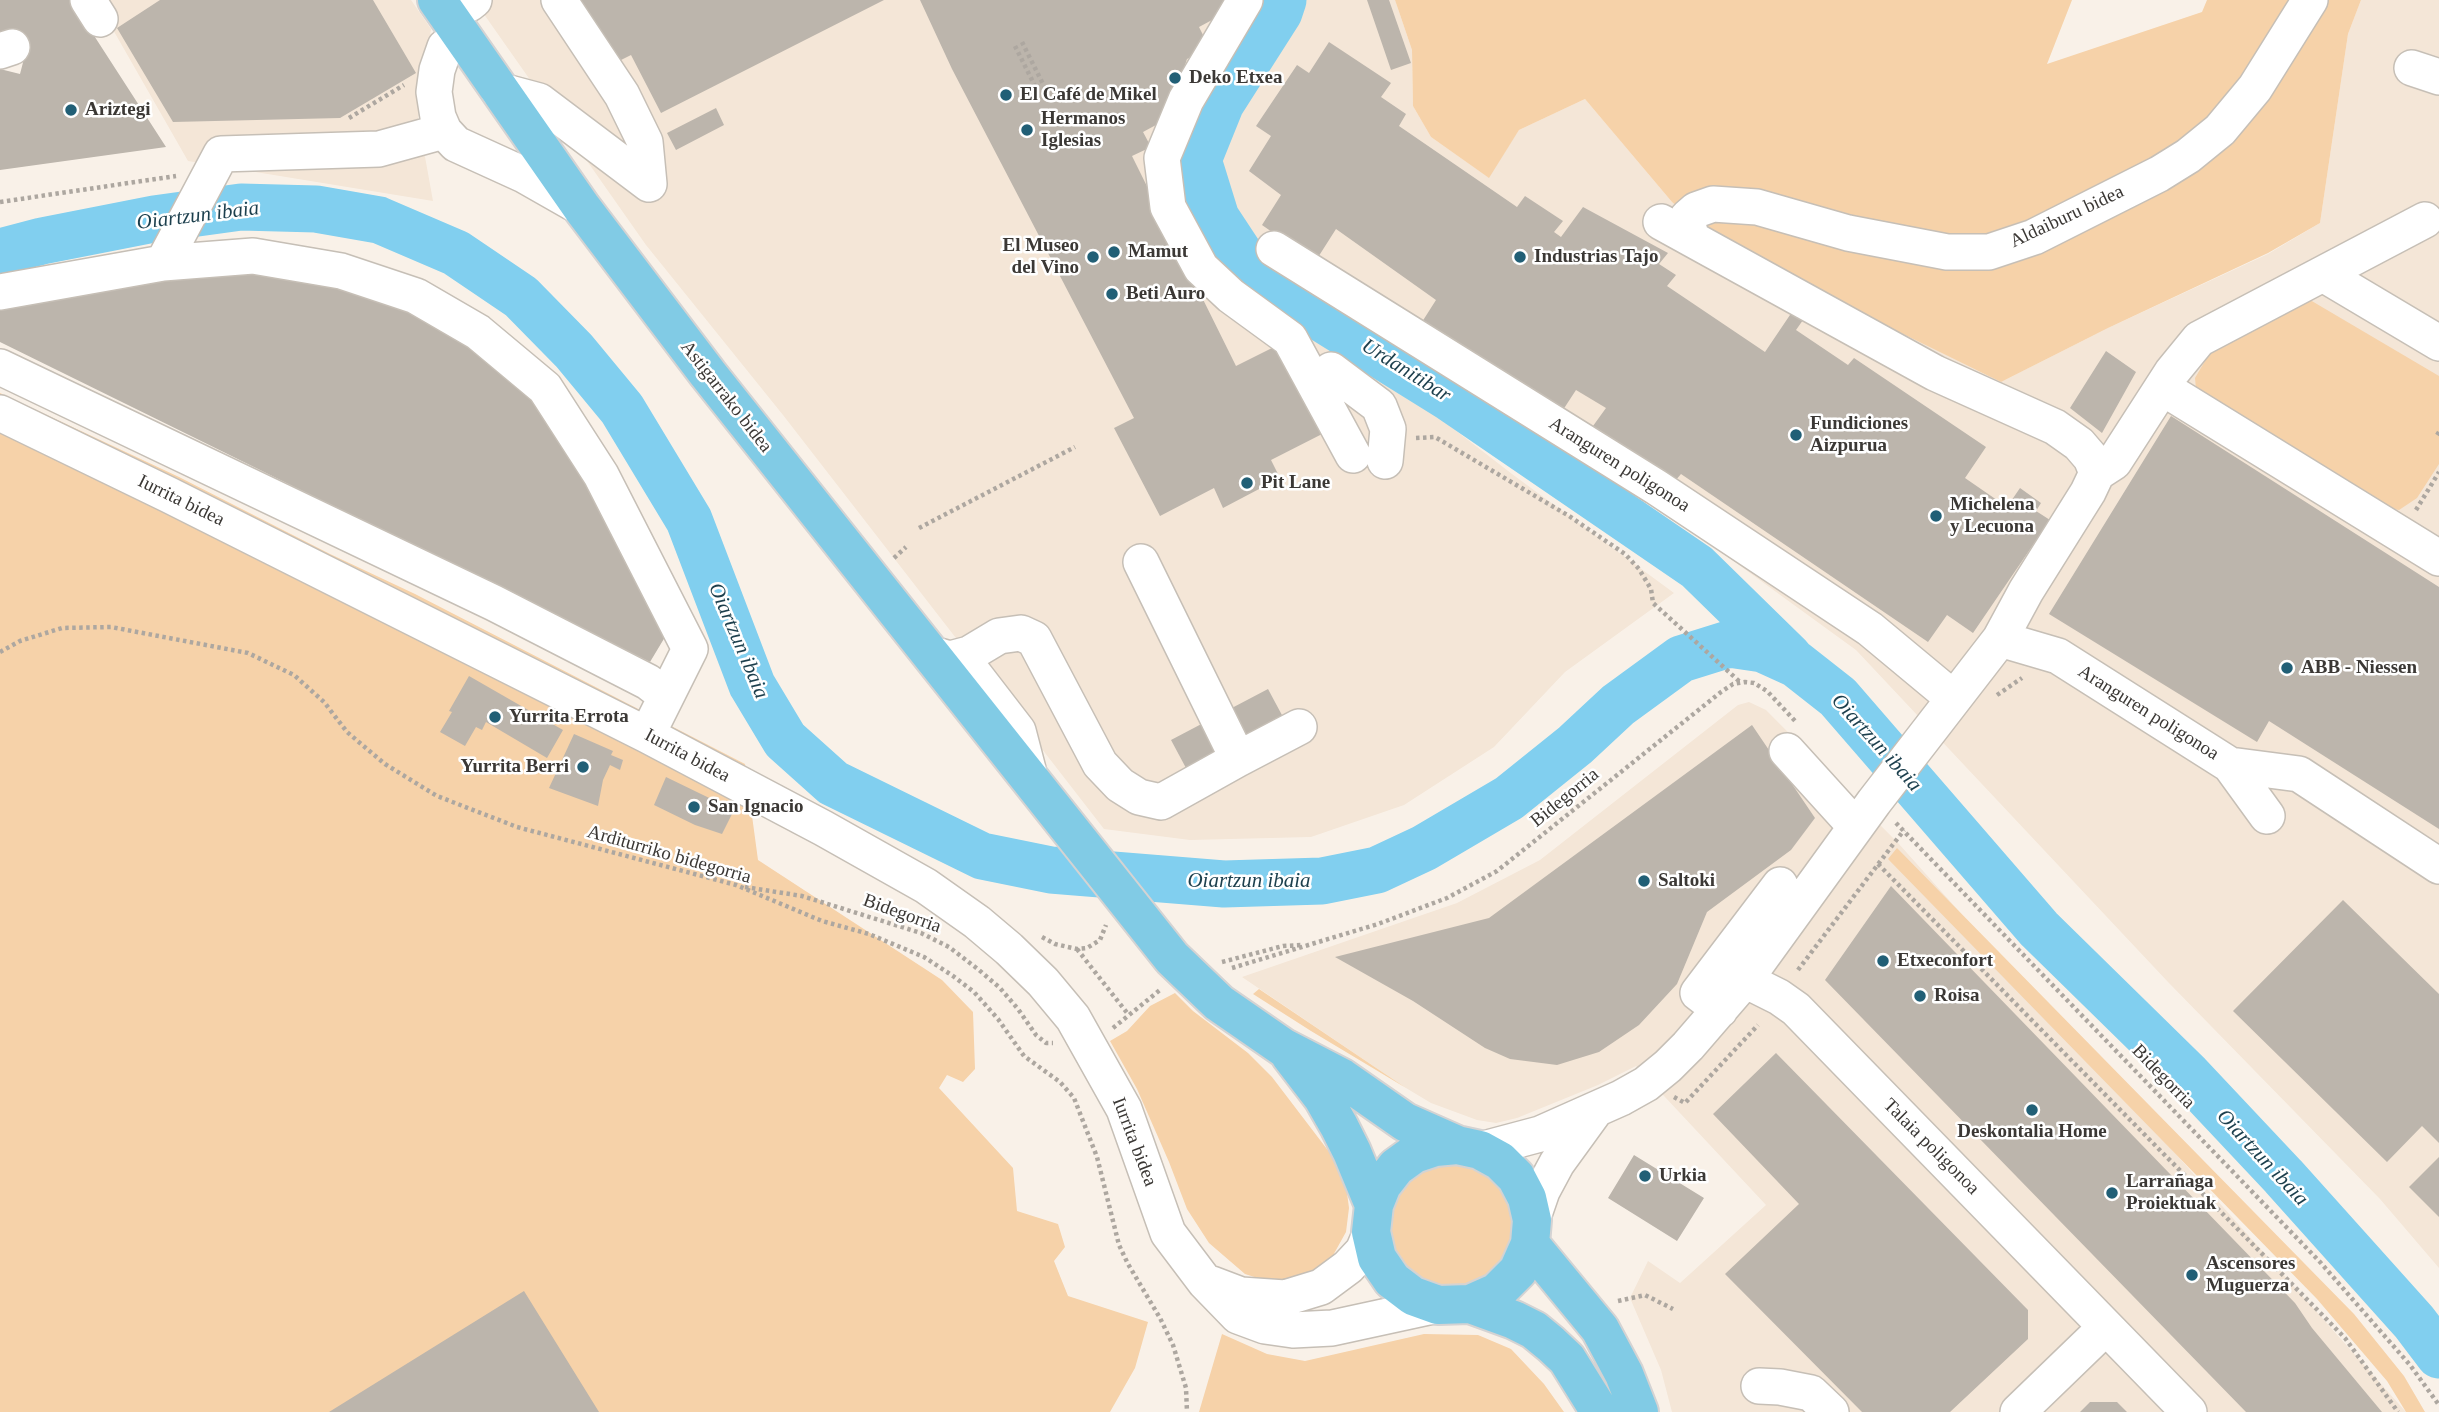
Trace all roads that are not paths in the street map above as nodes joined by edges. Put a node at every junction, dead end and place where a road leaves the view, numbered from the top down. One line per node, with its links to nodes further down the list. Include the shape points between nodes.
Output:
1 (559, 0): 6 (street, via 628,107 645,142 649,184 539,101)
2 (1245, 0): 18 (street, via 1186,100 1162,158 1168,206 1201,268 1290,339 1375,454 1388,429 1379,406)
3 (2310, 0): 11 (street, Aldaiburu bidea, via 2255,88 2220,130 2159,174 2034,237 1989,252 1947,253 1848,233 1757,207 1713,204 1688,217)
4 (460, 1): 6 (main road, Astigarrako bidea)
5 (445, 47): 7 (street, via 434,92)
6 (498, 90): 8 (main road, Astigarrako bidea)
7 (444, 131): 8 (street, via 456,145 524,175); 13 (street, via 379,149 221,154)
8 (582, 208): 28 (main road, Astigarrako bidea)
9 (2425, 220): 14 (street)
10 (1661, 222): 11 (street)
11 (1692, 239): 22 (street, via 1936,373 2055,427 2079,444)
12 (1274, 248): 30 (street, Aranguren poligonoa, via 1667,494 1870,629)
13 (168, 253): 15 (street); 29 (street, via 253,256 341,271 416,296 478,332 545,388 601,475 690,649)
14 (2323, 274): 16 (street); 19 (street, via 2199,339)
15 (0, 292)
16 (2439, 342)
17 (0, 367): 21 (street)
18 (1331, 370)
19 (2163, 388): 22 (street, via 2114,462); 24 (street)
20 (0, 413): 23 (street, Iurrita bidea)
21 (189, 456): 23 (street); 29 (street, via 506,609 648,682)
22 (2097, 472): 26 (street)
23 (169, 495): 32 (street, Iurrita bidea)
24 (2439, 558)
25 (1141, 562): 34 (street)
26 (2000, 639): 30 (street); 35 (street, Aranguren poligonoa, via 2058,656)
27 (985, 644): 28 (street, via 950,659); 34 (street, via 1021,632 1034,639 1100,764 1120,785 1139,796 1161,802); 36 (street, via 968,661 971,670 1018,731)
28 (929, 653): 36 (main road, Astigarrako bidea)
29 (666, 696): 32 (street)
30 (1953, 698): 38 (street, via 1884,807)
31 (1299, 727): 34 (street)
32 (647, 735): 48 (street, Iurrita bidea, via 926,886 1010,949 1073,1018 1124,1109 1168,1233)
33 (1795, 740): 38 (street)
34 (1238, 759)
35 (2230, 765): 37 (street); 39 (street, Aranguren poligonoa, via 2299,774)
36 (1031, 781): 43 (main road, Astigarrako bidea, via 1193,980)
37 (2267, 816)
38 (1856, 827): 41 (street)
39 (2439, 866)
40 (1780, 885): 42 (street, via 1698,993)
41 (1745, 980): 42 (street); 50 (street, Talaia poligonoa, via 1796,1009)
42 (1720, 1010): 44 (street, via 1646,1084)
43 (1284, 1048): 45 (main road, via 1342,1078 1405,1122); 46 (main road, via 1339,1126)
44 (1595, 1111): 45 (street, via 1538,1134); 47 (street, via 1542,1191)
45 (1468, 1148): 46 (main road, via 1435,1147 1396,1167 1382,1185); 47 (main road, via 1500,1161 1516,1177 1527,1198)
46 (1372, 1218): 48 (street, via 1363,1251 1321,1287 1285,1298 1241,1296); 49 (main road, via 1377,1258 1392,1280 1413,1296)
47 (1531, 1232): 49 (main road, via 1518,1270 1497,1292); 53 (main road, via 1600,1329)
48 (1205, 1282): 49 (street, Iurrita bidea, via 1238,1316 1293,1330 1332,1328)
49 (1454, 1304): 52 (main road, via 1534,1330 1567,1359)
50 (2106, 1327): 55 (street); 56 (street, Talaia poligonoa)
51 (1759, 1386): 54 (street, via 1811,1393)
52 (1600, 1412)
53 (1639, 1412)
54 (1831, 1412)
55 (2018, 1412)
56 (2189, 1412)

